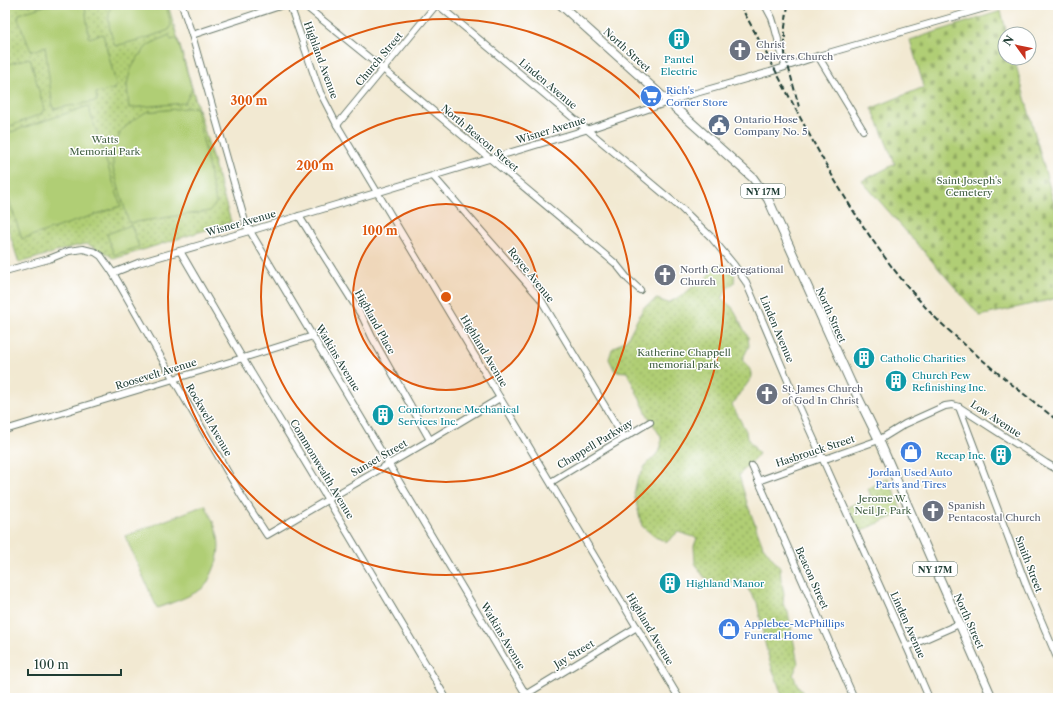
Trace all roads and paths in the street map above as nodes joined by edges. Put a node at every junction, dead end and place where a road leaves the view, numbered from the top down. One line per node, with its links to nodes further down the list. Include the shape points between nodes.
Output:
1 (182, 5): 9 (street, Watkins Avenue)
2 (283, 5): 9 (street)
3 (290, 5): 14 (street, Highland Avenue, via 320,92)
4 (304, 5): 12 (street, North Beacon Street)
5 (437, 5): 12 (street, Church Street); 15 (street, Linden Avenue)
6 (561, 5): 13 (main road, North Street / NY 17M)
7 (765, 5): 11 (street, via 776,28)
8 (995, 5): 10 (street, Wisner Avenue)
9 (192, 35): 21 (street, Watkins Avenue, via 246,226)
10 (818, 56): 11 (street, Wisner Avenue); 16 (street)
11 (785, 66): 13 (street, Wisner Avenue)
12 (383, 69): 14 (street, Church Street); 17 (street, North Beacon Street)
13 (670, 102): 15 (street, Wisner Avenue); 35 (main road, North Street / NY 17M, via 753,178 768,199)
14 (337, 125): 19 (street, Highland Avenue)
15 (587, 129): 17 (street, Wisner Avenue); 36 (street, Linden Avenue, via 682,209 711,237 734,265 746,282)
16 (863, 130)
17 (490, 159): 18 (street, Wisner Avenue); 25 (street, North Beacon Street, via 616,264)
18 (433, 176): 19 (street, Wisner Avenue); 33 (street, Royce Avenue, via 540,298)
19 (377, 192): 20 (street, Wisner Avenue); 29 (street, Highland Avenue)
20 (299, 216): 21 (street, Wisner Avenue); 34 (street, Highland Place, via 363,318)
21 (250, 231): 22 (street, Wisner Avenue); 26 (street, Watkins Avenue)
22 (180, 251): 24 (street, Wisner Avenue); 27 (street, Commonwealth Avenue)
23 (5, 271): 24 (street, Rockwell Avenue, via 83,249 101,256)
24 (113, 273): 28 (street, Rockwell Avenue)
25 (640, 290)
26 (313, 336): 27 (street, Roosevelt Avenue); 37 (street, Watkins Avenue)
27 (243, 358): 28 (street, Roosevelt Avenue); 42 (street, Commonwealth Avenue)
28 (174, 380): 32 (street, Roosevelt Avenue); 43 (street, Rockwell Avenue)
29 (500, 398): 34 (street, Sunset Street); 41 (street, Highland Avenue)
30 (959, 407): 35 (street, Low Avenue, via 945,406 905,424); 39 (street, Low Avenue); 47 (street, Smith Street, via 1024,580)
31 (650, 422): 33 (street, Chappell Parkway)
32 (5, 430)
33 (624, 438): 41 (street, Chappell Parkway)
34 (430, 440): 37 (street, Sunset Street)
35 (879, 440): 36 (street, Hasbrouck Street); 44 (main road, North Street / NY 17M)
36 (822, 458): 40 (street, Hasbrouck Street); 46 (street, Linden Avenue)
37 (389, 464): 42 (street, Sunset Street); 48 (street, Watkins Avenue)
38 (752, 466): 40 (street, Beacon Street)
39 (1058, 470)
40 (758, 481): 51 (street, Beacon Street)
41 (551, 482): 45 (street, Highland Avenue)
42 (328, 500): 43 (street, Sunset Street); 49 (street, Commonwealth Avenue)
43 (267, 535)
44 (959, 624): 46 (street); 53 (main road, North Street / NY 17M)
45 (637, 627): 48 (street, Jay Street); 50 (street, Highland Avenue)
46 (908, 647): 52 (street, Linden Avenue)
47 (1058, 660)
48 (525, 697)
49 (446, 698)
50 (679, 698)
51 (854, 698)
52 (929, 698)
53 (992, 698)

